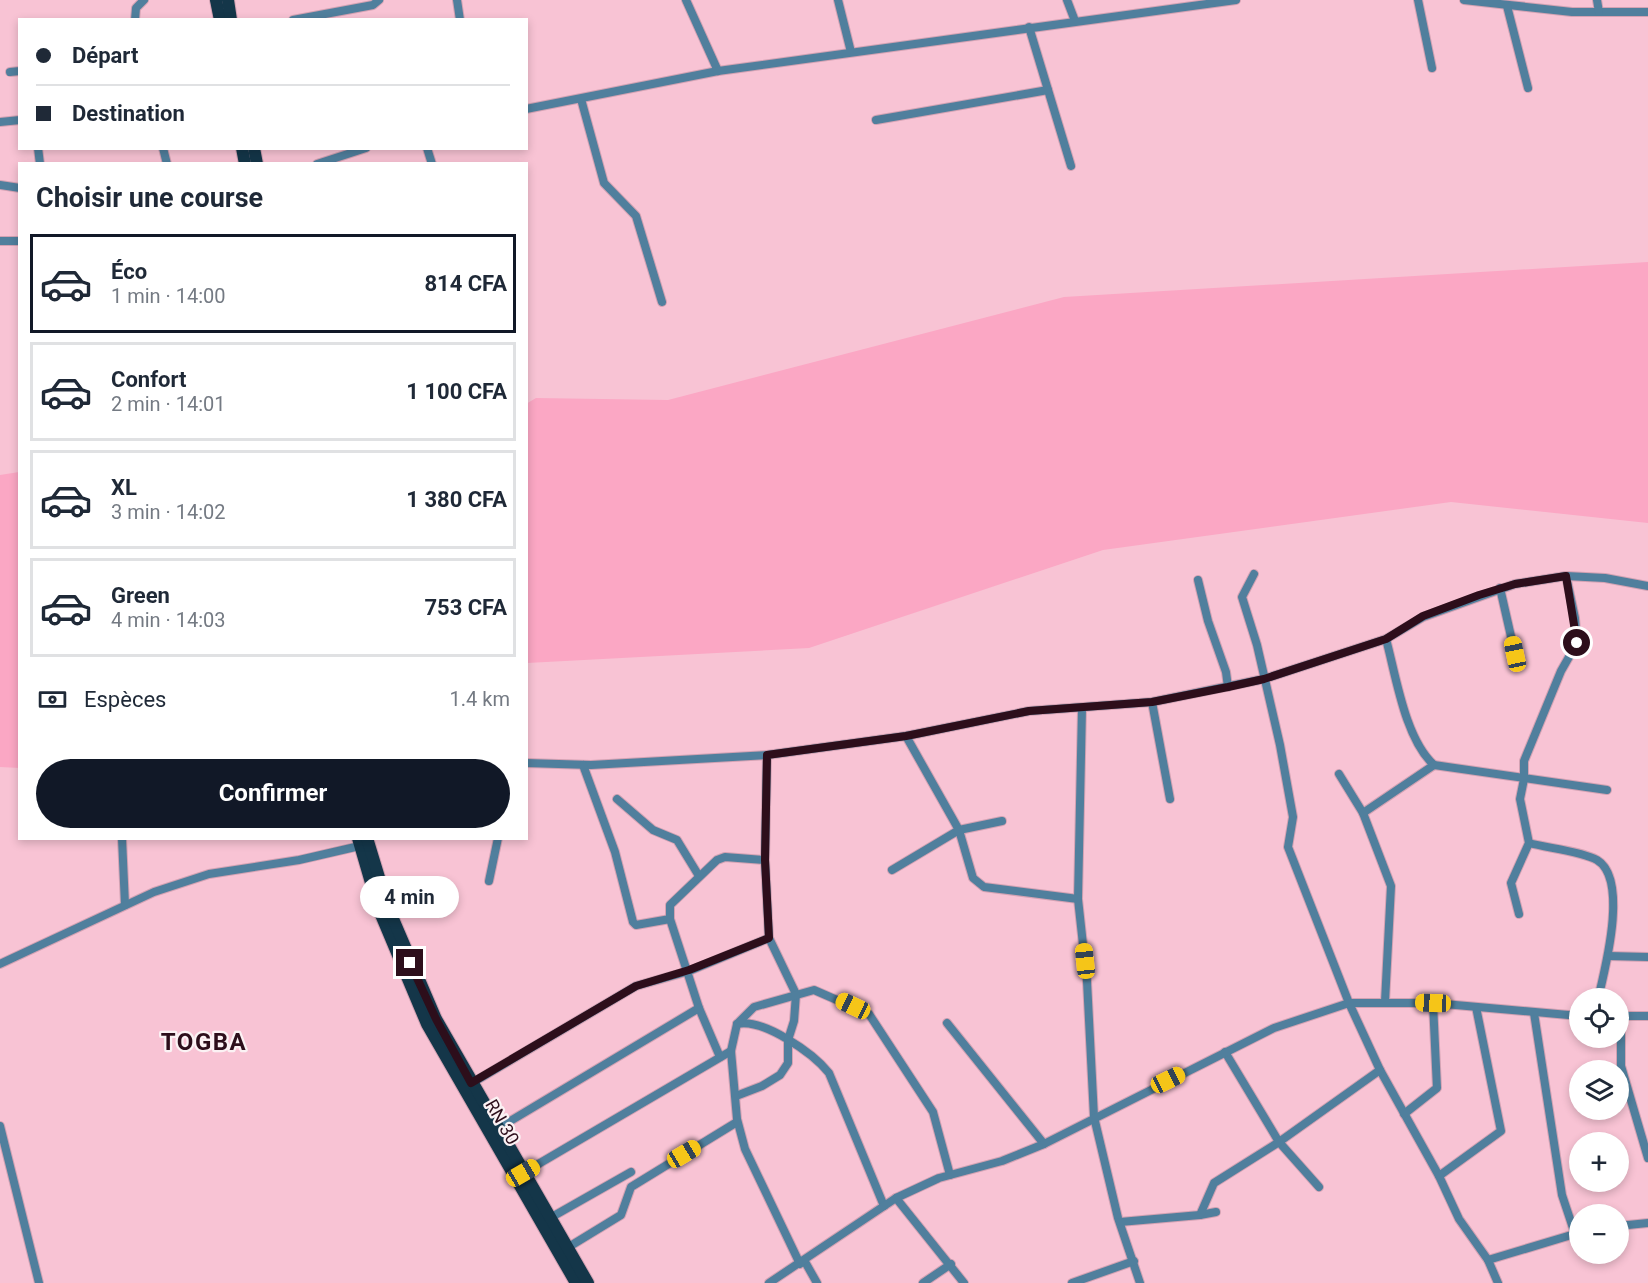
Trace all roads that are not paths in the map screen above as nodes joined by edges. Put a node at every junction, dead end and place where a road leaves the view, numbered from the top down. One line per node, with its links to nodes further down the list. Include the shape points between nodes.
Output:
1 (144, 0): 18 (street, via 136,8)
2 (216, 0): 19 (main road)
3 (228, 0): 20 (main road)
4 (380, 0): 21 (street, via 373,5)
5 (457, 0): 22 (street)
6 (686, 0): 28 (street)
7 (838, 0): 25 (street)
8 (1067, 0): 23 (street)
9 (1150, 0): 15 (street)
10 (1236, 0): 15 (street)
11 (1418, 0): 26 (street)
12 (1464, 0): 14 (street)
13 (1597, 0): 16 (street)
14 (1507, 6): 16 (street); 30 (street)
15 (1152, 10): 23 (street)
16 (1599, 12): 17 (street)
17 (1648, 12)
18 (135, 18)
19 (220, 18)
20 (231, 18)
21 (304, 18)
22 (460, 18)
23 (1075, 21): 24 (street)
24 (1029, 27): 25 (street); 31 (street)
25 (851, 52): 28 (street)
26 (1432, 68)
27 (18, 71): 29 (street)
28 (718, 71): 32 (street)
29 (10, 72)
30 (1528, 88)
31 (1048, 90): 35 (street); 39 (street)
32 (581, 99): 33 (street); 44 (street, via 604,183 636,216)
33 (528, 109)
34 (18, 120): 36 (street)
35 (876, 120)
36 (0, 122)
37 (360, 150): 38 (street)
38 (323, 162)
39 (1071, 166)
40 (0, 185): 41 (street)
41 (18, 188)
42 (0, 241): 43 (street)
43 (18, 241)
44 (662, 302)
45 (1254, 574): 52 (street, via 1242,597)
46 (1566, 576): 48 (street); 49 (street); 62 (street, via 1577,643 1561,671 1524,761)
47 (1198, 580): 53 (street)
48 (1648, 586)
49 (1500, 588): 50 (street, via 1423,616); 51 (street)
50 (1386, 639): 52 (street); 60 (street, via 1414,736 1421,754)
51 (1515, 654)
52 (1264, 679): 53 (street); 89 (street, via 1293,817 1288,847)
53 (1228, 687): 54 (street)
54 (1152, 702): 55 (street); 65 (street)
55 (1082, 708): 56 (street, via 1029,711); 77 (street)
56 (906, 736): 57 (street); 68 (street)
57 (767, 755): 59 (street); 73 (street)
58 (528, 763): 59 (street)
59 (583, 765): 80 (street, via 615,852 633,922)
60 (1434, 765): 62 (street); 66 (street)
61 (1339, 774): 66 (street)
62 (1524, 779): 63 (street); 72 (street, via 1520,799)
63 (1607, 790)
64 (617, 799): 75 (street, via 653,830 677,840)
65 (1170, 799)
66 (1364, 813): 88 (street, via 1391,886)
67 (1002, 821): 68 (street)
68 (958, 830): 74 (street); 77 (street, via 973,878 984,887)
69 (122, 840): 78 (street)
70 (498, 840): 76 (street)
71 (363, 842): 78 (street, via 299,860 209,874); 105 (main road, RN 30, via 410,963); 136 (main road, RN 30 / RN 30, via 379,910 427,1024)
72 (1529, 843): 79 (street, via 1511,883); 82 (street, via 1596,859 1606,868 1612,886)
73 (765, 860): 75 (street, via 725,856); 81 (street)
74 (892, 870)
75 (699, 876): 80 (street, via 670,905)
76 (489, 881)
77 (1078, 899): 108 (street)
78 (125, 905): 84 (street)
79 (1519, 914)
80 (670, 919): 85 (street)
81 (769, 938): 85 (street); 87 (street)
82 (1608, 956): 83 (street); 86 (street)
83 (1648, 957)
84 (0, 964)
85 (689, 970): 92 (street); 105 (street, via 636,986)
86 (1601, 988)
87 (796, 994): 98 (street, via 754,1007); 99 (street); 117 (street, via 817,990 869,1014 933,1112)
88 (1385, 1002): 89 (street); 90 (street)
89 (1349, 1003): 102 (street, via 1274,1028); 104 (street)
90 (1433, 1003): 91 (street); 107 (street, via 1437,1088)
91 (1476, 1007): 93 (street); 118 (street, via 1501,1131)
92 (699, 1008): 103 (street); 111 (street)
93 (1533, 1013): 94 (street); 123 (street, via 1562,1196)
94 (1569, 1015)
95 (1629, 1016): 96 (street)
96 (1648, 1016)
97 (946, 1023): 113 (street)
98 (737, 1024): 99 (street, via 752,1023); 101 (street)
99 (788, 1040): 106 (street, via 788,1063 780,1075); 121 (street, via 829,1073)
100 (1621, 1048): 114 (street, via 1621,1066)
101 (731, 1051): 103 (street); 106 (street)
102 (1225, 1052): 108 (street); 112 (street)
103 (720, 1057): 116 (street)
104 (1380, 1070): 107 (street); 112 (street)
105 (471, 1083): 111 (main road, RN 30)
106 (736, 1096): 109 (street)
107 (1404, 1114): 118 (street)
108 (1094, 1117): 113 (street); 126 (street)
109 (737, 1122): 130 (street, via 631,1187 621,1215); 133 (street, via 745,1149)
110 (0, 1126): 135 (street)
111 (497, 1129): 116 (main road, RN 30)
112 (1279, 1142): 119 (street); 124 (street, via 1214,1183)
113 (1044, 1144): 117 (street)
114 (1648, 1158)
115 (631, 1172): 125 (street)
116 (523, 1173): 125 (main road, RN 30)
117 (950, 1175): 120 (street)
118 (1439, 1176): 131 (street, via 1459,1219)
119 (1319, 1187)
120 (896, 1198): 121 (street); 134 (street)
121 (884, 1206): 133 (street)
122 (1216, 1212): 124 (street)
123 (1569, 1213)
124 (1200, 1215): 126 (street)
125 (550, 1218): 130 (main road, RN 30)
126 (1120, 1222): 132 (street)
127 (1648, 1223): 128 (street)
128 (1629, 1225)
129 (1569, 1235): 131 (street)
130 (567, 1248): 137 (main road, RN 30)
131 (1488, 1260): 144 (street)
132 (1134, 1261): 142 (street); 143 (street)
133 (802, 1262): 138 (street); 139 (street)
134 (951, 1264): 140 (street); 141 (street)
135 (39, 1283)
136 (576, 1283)
137 (588, 1283)
138 (769, 1283)
139 (817, 1283)
140 (923, 1283)
141 (964, 1283)
142 (1072, 1283)
143 (1140, 1283)
144 (1498, 1283)

